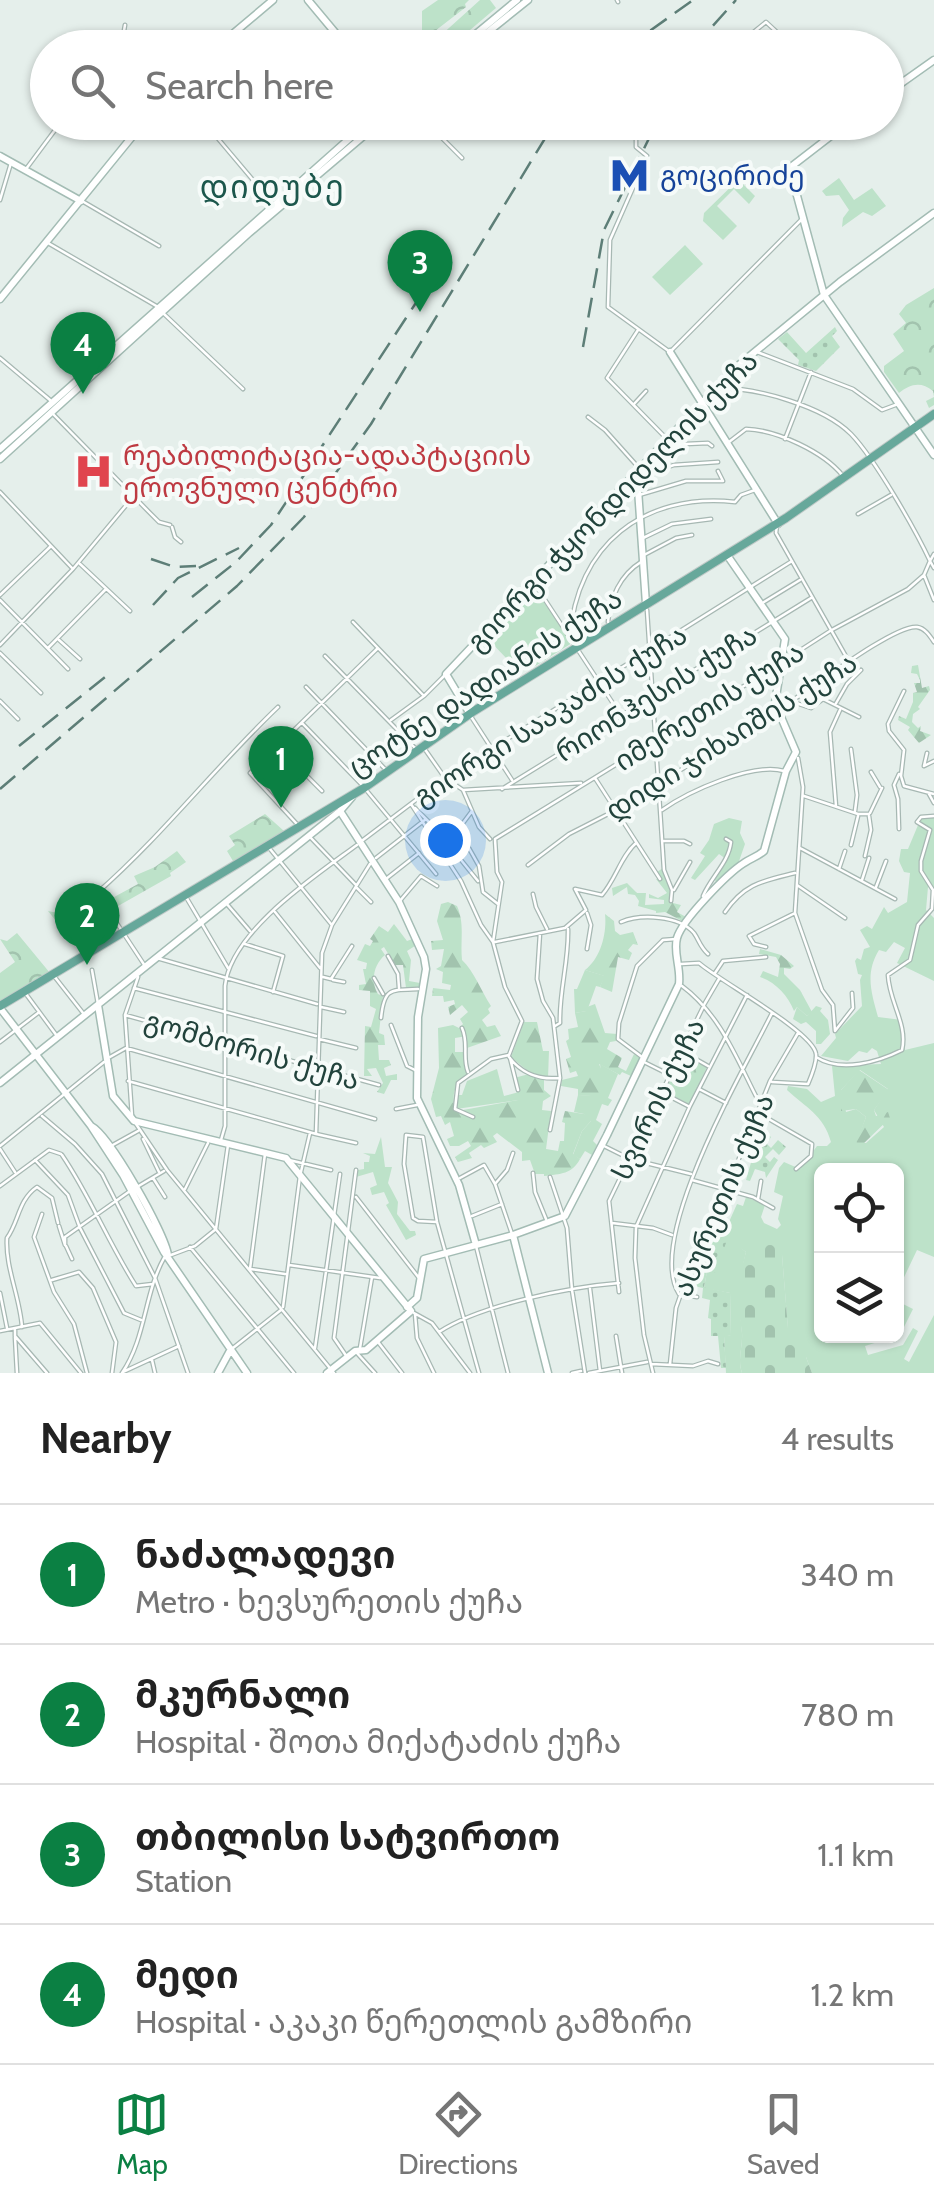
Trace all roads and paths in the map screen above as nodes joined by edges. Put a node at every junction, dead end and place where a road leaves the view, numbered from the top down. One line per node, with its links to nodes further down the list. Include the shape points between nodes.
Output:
1 (273, 0): 7 (street)
2 (308, 0): 8 (street)
3 (517, 0): 9 (street)
4 (528, 0): 10 (street)
5 (125, 25): 6 (street)
6 (124, 30)
7 (237, 30)
8 (333, 30)
9 (481, 30)
10 (490, 30)
11 (934, 60): 12 (street)
12 (904, 81)
13 (48, 140): 24 (street)
14 (129, 140): 26 (street)
15 (219, 140): 27 (street)
16 (349, 140): 27 (street)
17 (358, 140): 27 (street)
18 (444, 140): 22 (street)
19 (636, 140): 35 (street, via 646,160 607,260 609,309)
20 (826, 140): 29 (street, via 792,166)
21 (0, 156): 23 (street)
22 (462, 158)
23 (12, 162): 24 (street); 25 (street)
24 (25, 170): 26 (street)
25 (0, 200)
26 (81, 200): 30 (street); 31 (street)
27 (276, 207): 34 (street)
28 (934, 213): 32 (street, გიორგი ჭყონდიდელის ქუჩა)
29 (803, 218): 32 (street); 36 (street)
30 (47, 242): 33 (street); 34 (street)
31 (159, 246)
32 (824, 295): 37 (street, გიორგი ჭყონდიდელის ქუჩა); 45 (street)
33 (0, 299)
34 (160, 310): 42 (street); 48 (street)
35 (638, 330): 36 (street); 47 (street, via 607,378)
36 (670, 352): 40 (street)
37 (756, 352): 39 (street); 41 (street, გიორგი ჭყონდიდელის ქუჩა)
38 (0, 358): 48 (street)
39 (812, 371): 45 (street, via 882,410); 46 (street)
40 (695, 388): 41 (street); 44 (street)
41 (716, 389): 44 (street, გიორგი ჭყონდიდელის ქუჩა); 46 (street)
42 (243, 390)
43 (646, 391): 47 (street)
44 (704, 402): 54 (street, გიორგი ჭყონდიდელის ქუჩა); 55 (street)
45 (900, 403): 51 (street)
46 (798, 404): 53 (street); 61 (street, via 850,432)
47 (634, 406): 54 (street)
48 (53, 408): 56 (street); 70 (street)
49 (934, 414): 51 (main road, ცოტნე დადიანის ქუჩა)
50 (588, 417): 64 (street)
51 (916, 427): 59 (street); 61 (main road, ცოტნე დადიანის ქუჩა)
52 (0, 435): 56 (street)
53 (784, 440): 55 (street, via 751,429); 65 (street, via 831,462)
54 (665, 442): 57 (street); 64 (street, გიორგი ჭყონდიდელის ქუჩა)
55 (728, 442): 66 (street)
56 (10, 446): 58 (street); 60 (street)
57 (712, 446)
58 (0, 449)
59 (934, 455)
60 (0, 459)
61 (870, 461): 65 (main road, ცოტნე დადიანის ქუჩა); 69 (street)
62 (718, 462): 64 (street)
63 (718, 470): 68 (street, via 724,480)
64 (638, 473): 68 (street); 89 (street, გიორგი ჭყონდიდელის ქუჩა)
65 (845, 478): 74 (main road, ცოტნე დადიანის ქუჩა)
66 (756, 489): 72 (street, via 738,501 692,501); 74 (street)
67 (0, 492): 78 (street)
68 (638, 495): 72 (street)
69 (892, 495): 71 (street); 83 (street)
70 (133, 497): 77 (street); 84 (street)
71 (858, 514)
72 (640, 517): 76 (street); 104 (street, via 599,552 577,596)
73 (711, 519): 76 (street, via 672,524)
74 (778, 524): 80 (main road, ცოტნე დადიანის ქუჩა); 82 (street)
75 (692, 535): 81 (street, via 646,552)
76 (641, 539): 81 (street)
77 (181, 542)
78 (52, 546): 85 (street); 92 (street)
79 (934, 554): 83 (street)
80 (728, 555): 91 (street); 95 (main road, ცოტნე დადიანის ქუჩა)
81 (643, 561): 95 (street); 101 (street, via 615,593)
82 (792, 561): 88 (street); 91 (street, გიორგი სააკაძის ქუჩა)
83 (930, 562): 86 (street); 87 (street)
84 (78, 563): 85 (street); 90 (street)
85 (73, 568): 99 (street)
86 (934, 568)
87 (924, 575): 94 (street); 102 (street, იმერეთის ქუჩა)
88 (802, 580): 93 (street); 96 (street)
89 (532, 581): 104 (street); 118 (street, გიორგი ჭყონდიდელის ქუჩა)
90 (106, 589): 97 (street); 103 (street)
91 (751, 590): 96 (street); 111 (street, გიორგი სააკაძის ქუჩა)
92 (0, 598): 99 (street)
93 (811, 598): 98 (street, რიონჰესის ქუჩა); 102 (street)
94 (934, 600)
95 (646, 604): 101 (main road, ცოტნე დადიანის ქუჩა); 111 (street)
96 (761, 604): 98 (street)
97 (130, 611)
98 (773, 620): 114 (street, via 784,635); 125 (street, რიონჰესის ქუჩა)
99 (22, 622): 106 (street); 108 (street)
100 (353, 622): 109 (street)
101 (608, 628): 107 (main road, ცოტნე დადიანის ქუჩა)
102 (830, 631): 114 (street, იმერეთის ქუჩა); 115 (street)
103 (58, 638): 108 (street); 113 (street)
104 (570, 638): 107 (street)
105 (934, 642): 115 (street, დიდი ჯიხაიშის ქუჩა, via 923,629 906,629)
106 (0, 645)
107 (577, 647): 121 (street); 134 (main road, ცოტნე დადიანის ქუჩა)
108 (48, 648): 116 (street)
109 (378, 648): 120 (street); 126 (street)
110 (0, 652): 124 (street)
111 (650, 652): 121 (street, გიორგი სააკაძის ქუჩა); 125 (street)
112 (326, 656): 120 (street)
113 (80, 659)
114 (780, 663): 132 (street); 140 (street, იმერეთის ქუჩა)
115 (848, 663): 119 (street); 128 (street, დიდი ჯიხაიშის ქუჩა)
116 (68, 669)
117 (861, 670): 119 (street)
118 (446, 674): 126 (street, გიორგი ჭყონდიდელის ქუჩა); 134 (street)
119 (856, 674): 130 (street)
120 (348, 678): 129 (street); 138 (street)
121 (598, 681): 135 (street); 143 (street, გიორგი სააკაძის ქუჩა)
122 (306, 687): 129 (street)
123 (904, 691): 148 (street, via 888,724 903,748)
124 (41, 692)
125 (654, 695): 135 (street, რიონჰესის ქუჩა); 140 (street)
126 (424, 696): 138 (street, გიორგი ჭყონდიდელის ქუჩა)
127 (0, 701): 137 (street)
128 (792, 702): 130 (street, via 811,708 823,699); 132 (street, დიდი ჯიხაიშის ქუჩა)
129 (323, 704): 139 (street); 150 (street)
130 (835, 706): 133 (street)
131 (278, 707): 233 (street, via 97,893)
132 (777, 710): 145 (street); 154 (street, დიდი ჯიხაიშის ქუჩა)
133 (840, 710): 136 (street); 166 (street, via 830,730)
134 (470, 714): 142 (main road, ცოტნე დადიანის ქუჩა); 143 (street)
135 (620, 716): 155 (street, რიონჰესის ქუჩა)
136 (858, 718)
137 (18, 719)
138 (390, 721): 142 (street)
139 (302, 723): 141 (street); 157 (street)
140 (656, 738): 152 (street, იმერეთის ქუჩა); 154 (street)
141 (278, 747): 160 (street); 177 (street, via 249,774)
142 (420, 749): 150 (main road, ცოტნე დადიანის ქუჩა); 153 (street)
143 (492, 749): 153 (street, გიორგი სააკაძის ქუჩა); 155 (street)
144 (851, 749): 171 (street)
145 (796, 752): 149 (street); 163 (street)
146 (927, 753): 147 (street, via 924,766)
147 (934, 761)
148 (902, 768): 162 (street, via 904,786); 178 (street, via 894,784)
149 (786, 771): 168 (street, via 754,769); 219 (street, via 764,851 741,864)
150 (388, 772): 157 (main road, ცოტნე დადიანის ქუჩა)
151 (871, 772): 172 (street, via 881,788)
152 (594, 777): 156 (street, იმერეთის ქუჩა); 167 (street)
153 (445, 778): 159 (street); 164 (street, გიორგი სააკაძის ქუჩა)
154 (660, 780): 167 (street, დიდი ჯიხაიშის ქუჩა); 168 (street)
155 (513, 782): 158 (street, რიონჰესის ქუჩა)
156 (585, 782): 158 (street); 181 (street, იმერეთის ქუჩა)
157 (364, 788): 161 (main road, ცოტნე დადიანის ქუჩა); 174 (street)
158 (502, 789): 159 (street)
159 (463, 790): 170 (street)
160 (322, 791)
161 (354, 794): 169 (street); 177 (main road, ცოტნე დადიანის ქუჩა)
162 (932, 794): 165 (street)
163 (802, 795): 166 (street); 189 (street)
164 (410, 803): 174 (street, გიორგი სააკაძის ქუჩა); 175 (street); 176 (street)
165 (934, 804)
166 (836, 806): 171 (street)
167 (616, 810): 185 (street); 197 (street, დიდი ჯიხაიშის ქუჩა)
168 (662, 810): 183 (street)
169 (340, 811): 180 (street); 184 (street)
170 (472, 811): 181 (street, via 483,836); 204 (street, via 461,834 479,866)
171 (856, 814): 172 (street); 187 (street)
172 (869, 814): 203 (street)
173 (934, 816): 291 (street, via 918,820 930,830 920,861 933,890 932,909 918,925 910,960 888,975 904,1028 902,1050 852,1066)
174 (391, 817): 179 (street); 184 (street, გიორგი სააკაძის ქუჩა)
175 (426, 819): 176 (street); 204 (street)
176 (422, 824): 179 (street); 235 (street)
177 (300, 827): 188 (main road, ცოტნე დადიანის ქუჩა)
178 (899, 829)
179 (406, 834): 191 (street); 193 (street)
180 (309, 836): 192 (street); 195 (street)
181 (492, 839): 218 (street, via 502,882)
182 (726, 839): 219 (street, via 732,847)
183 (664, 841): 186 (street); 210 (street)
184 (360, 842): 193 (street); 195 (street, გიორგი სააკაძის ქუჩა)
185 (636, 843): 202 (street); 220 (street, via 600,896 574,890)
186 (690, 844)
187 (852, 845)
188 (268, 846): 192 (street); 212 (main road, ცოტნე დადიანის ქუჩა)
189 (797, 847): 198 (street); 199 (street)
190 (845, 851): 198 (street)
191 (420, 852): 200 (street); 201 (street)
192 (278, 860): 209 (street); 215 (street)
193 (373, 861): 201 (street); 206 (street)
194 (886, 861): 208 (street)
195 (334, 862): 206 (street); 209 (street, გიორგი სააკაძის ქუჩა)
196 (690, 862): 210 (street)
197 (528, 865)
198 (838, 871): 203 (street)
199 (796, 873): 205 (street); 222 (street, via 745,889)
200 (436, 874)
201 (385, 880): 217 (street)
202 (660, 880)
203 (862, 881): 208 (street)
204 (479, 882): 218 (street)
205 (797, 885): 223 (street); 224 (street)
206 (356, 886): 216 (street); 227 (street)
207 (438, 886): 217 (street, via 421,876)
208 (876, 888): 213 (street)
209 (302, 889): 221 (street, გიორგი სააკაძის ქუჩა); 227 (street)
210 (672, 890): 214 (street)
211 (534, 894): 230 (street)
212 (186, 896): 225 (street); 233 (main road, ცოტნე დადიანის ქუჩა)
213 (895, 899)
214 (671, 901)
215 (225, 902): 225 (street); 231 (street)
216 (372, 902)
217 (398, 902): 258 (street, via 424,957)
218 (499, 904): 235 (street)
219 (700, 907): 229 (street)
220 (586, 910): 228 (street); 239 (street, via 592,926)
221 (275, 912): 231 (street, გიორგი სააკაძის ქუჩა); 245 (street)
222 (725, 912)
223 (795, 913): 238 (street, via 750,936); 262 (street, via 833,1005 836,1032 853,1008)
224 (845, 918)
225 (201, 922): 243 (street); 247 (street)
226 (620, 922): 229 (street, via 659,919)
227 (332, 926): 245 (street)
228 (567, 926): 230 (street); 277 (street, via 569,954 560,1023)
229 (681, 926): 234 (street); 240 (street)
230 (548, 930): 232 (street)
231 (251, 932): 236 (street, გიორგი სააკაძის ქუჩა)
232 (540, 932): 235 (street); 277 (street, via 538,990)
233 (124, 933): 248 (main road, ცოტნე დადიანის ქუჩა); 251 (street)
234 (676, 940): 244 (street); 293 (street, via 663,940 637,966 619,1023 618,1039)
235 (493, 942): 290 (street, via 522,1021)
236 (244, 944): 247 (street, გიორგი სააკაძის ქუჩა); 261 (street, via 283,956)
237 (352, 946): 255 (street)
238 (766, 947)
239 (587, 950)
240 (708, 954)
241 (388, 956): 259 (street)
242 (766, 957): 250 (street, via 723,960)
243 (156, 958): 251 (street); 252 (street)
244 (680, 964): 250 (street, via 696,961); 257 (street)
245 (321, 969): 249 (street)
246 (92, 970): 266 (street)
247 (229, 970): 252 (street, გიორგი სააკაძის ქუჩა)
248 (53, 975): 260 (main road, ცოტნე დადიანის ქუჩა); 274 (street)
249 (320, 976): 255 (street); 267 (street)
250 (714, 976): 254 (street)
251 (135, 978): 266 (street); 269 (street); 273 (street)
252 (226, 978): 261 (street); 269 (street, გიორგი სააკაძის ქუჩა)
253 (374, 978): 263 (street)
254 (719, 979): 264 (street); 265 (street, სვირის ქუჩა)
255 (332, 980): 256 (street)
256 (344, 982)
257 (679, 984): 265 (street); 293 (street)
258 (422, 989): 259 (street); 296 (street)
259 (399, 990): 263 (street)
260 (24, 992): 268 (main road, ცოტნე დადიანის ქუჩა); 270 (street)
261 (273, 992): 267 (street)
262 (852, 993)
263 (384, 995): 275 (street)
264 (747, 995): 272 (street); 283 (street)
265 (704, 1003): 283 (street); 288 (street, სვირის ქუჩა)
266 (98, 1005): 274 (street); 292 (street)
267 (319, 1006): 271 (street); 282 (street)
268 (0, 1007): 279 (street)
269 (224, 1011): 282 (street); 285 (street, გიორგი სააკაძის ქუჩა)
270 (40, 1012): 279 (street); 281 (street)
271 (344, 1012)
272 (772, 1012): 280 (street); 298 (street)
273 (125, 1015): 285 (street, გომბორის ქუჩა); 286 (street)
274 (85, 1016): 281 (street)
275 (381, 1018)
276 (391, 1024): 296 (street, via 407,1066)
277 (554, 1026): 301 (street)
278 (462, 1028): 297 (street)
279 (16, 1030): 284 (street); 289 (street)
280 (798, 1033): 291 (street); 303 (street, ასურეთის ქუჩა)
281 (58, 1037): 289 (street)
282 (318, 1038): 287 (street); 295 (street)
283 (724, 1039): 294 (street); 298 (street)
284 (0, 1042)
285 (224, 1044): 295 (street, გომბორის ქუჩა); 299 (street, გიორგი სააკაძის ქუჩა)
286 (126, 1048): 292 (street); 299 (street); 302 (street)
287 (356, 1048)
288 (682, 1051): 294 (street); 300 (street, სვირის ქუჩა)
289 (35, 1055): 304 (street); 309 (street)
290 (509, 1057): 297 (street); 301 (street, via 531,1074); 307 (street)
291 (816, 1058): 303 (street, via 808,1084)
292 (106, 1060): 309 (street); 320 (street, via 113,1096)
293 (643, 1060): 300 (street); 331 (street)
294 (710, 1066): 306 (street)
295 (318, 1069): 305 (street, გომბორის ქუჩა); 310 (street)
296 (418, 1070): 311 (street)
297 (469, 1073): 319 (street, via 457,1085 455,1109)
298 (743, 1073): 312 (street); 313 (street)
299 (224, 1074): 310 (street); 315 (street, გიორგი სააკაძის ქუჩა)
300 (669, 1075): 308 (street, სვირის ქუჩა)
301 (560, 1078): 324 (street)
302 (128, 1081): 315 (street); 320 (street)
303 (770, 1081): 313 (street, ასურეთის ქუჩა)
304 (0, 1083)
305 (378, 1085)
306 (699, 1088): 312 (street); 314 (street)
307 (518, 1090)
308 (661, 1092): 314 (street); 336 (street, სვირის ქუჩა)
309 (65, 1094): 318 (street); 322 (street)
310 (318, 1102): 321 (street); 326 (street)
311 (419, 1104): 316 (street); 353 (street)
312 (728, 1104): 351 (street)
313 (760, 1104): 317 (street, ასურეთის ქუჩა)
314 (690, 1106): 340 (street)
315 (225, 1108): 325 (street); 329 (street, გიორგი სააკაძის ქუჩა)
316 (396, 1109)
317 (758, 1113): 341 (street, via 812,1144 811,1156); 359 (street, ასურეთის ქუჩა)
318 (41, 1115): 333 (street); 363 (street, via 98,1169)
319 (473, 1117)
320 (133, 1119): 323 (street); 328 (street)
321 (375, 1119)
322 (95, 1130): 332 (street); 357 (street)
323 (139, 1130): 327 (street); 332 (street)
324 (550, 1130)
325 (310, 1132): 326 (street); 339 (street)
326 (316, 1134): 330 (street)
327 (143, 1137): 342 (street); 347 (street)
328 (210, 1139): 329 (street); 358 (street)
329 (225, 1142): 334 (street); 376 (street, გიორგი სააკაძის ქუჩა)
330 (356, 1142)
331 (602, 1145): 336 (street); 368 (street)
332 (111, 1146): 357 (street)
333 (0, 1147): 346 (street)
334 (265, 1152): 338 (street); 387 (street)
335 (512, 1152): 355 (street)
336 (630, 1159): 340 (street); 372 (street, სვირის ქუჩა, via 609,1202)
337 (34, 1160): 346 (street); 369 (street, via 54,1149 62,1154); 375 (street, via 68,1194)
338 (288, 1160): 339 (street); 349 (street)
339 (302, 1162): 343 (street); 349 (street)
340 (662, 1166): 351 (street); 374 (street)
341 (796, 1169)
342 (166, 1170): 347 (street); 358 (street)
343 (331, 1170)
344 (356, 1170): 360 (street)
345 (533, 1173): 373 (street)
346 (16, 1174): 356 (street)
347 (160, 1174): 352 (street)
348 (340, 1174): 367 (street)
349 (300, 1176): 367 (street); 386 (street)
350 (550, 1177): 368 (street)
351 (692, 1177): 359 (street); 379 (street)
352 (153, 1178): 357 (street); 361 (street)
353 (457, 1179): 355 (street, via 484,1165); 370 (street)
354 (762, 1180): 362 (street)
355 (496, 1184): 364 (street)
356 (0, 1186)
357 (133, 1190): 363 (street); 384 (street)
358 (184, 1190): 376 (street)
359 (726, 1191): 362 (street); 402 (street, ასურეთის ქუჩა)
360 (355, 1196): 377 (street); 395 (street)
361 (165, 1197)
362 (758, 1199): 365 (street)
363 (114, 1201): 369 (street); 392 (street)
364 (503, 1203): 370 (street); 378 (street)
365 (773, 1208)
366 (42, 1214): 394 (street, via 34,1238)
367 (332, 1215): 377 (street); 388 (street)
368 (565, 1216): 373 (street); 399 (street)
369 (96, 1217): 375 (street); 396 (street, via 136,1286)
370 (469, 1217): 381 (street)
371 (437, 1222): 371 (street, via 414,1219 404,1136 423,1137); 383 (street)
372 (609, 1222): 374 (street); 397 (street)
373 (547, 1223): 378 (street)
374 (636, 1227): 379 (street); 425 (street)
375 (80, 1228): 380 (street); 409 (street, via 128,1316)
376 (216, 1229): 382 (street); 387 (street)
377 (349, 1234): 389 (street); 393 (street)
378 (513, 1235): 381 (street); 404 (street)
379 (673, 1236): 402 (street, via 672,1278)
380 (65, 1244): 385 (street); 410 (street, via 52,1198 38,1187 22,1202 7,1238)
381 (476, 1245): 383 (street); 406 (street)
382 (190, 1247): 384 (street); 412 (street)
383 (445, 1253): 395 (street, via 424,1259); 408 (street)
384 (168, 1256): 392 (street); 420 (street)
385 (72, 1259)
386 (287, 1264): 388 (street); 390 (street)
387 (250, 1268): 390 (street); 405 (street)
388 (326, 1270): 389 (street); 421 (street)
389 (344, 1272): 391 (street); 423 (street, via 334,1338)
390 (286, 1274): 405 (street)
391 (372, 1276): 393 (street); 422 (street)
392 (155, 1278): 396 (street); 419 (street)
393 (384, 1278): 407 (street)
394 (51, 1280): 436 (street, via 74,1324); 437 (street, via 79,1272 93,1288 116,1342)
395 (420, 1280): 407 (street)
396 (153, 1284): 409 (street)
397 (619, 1284): 398 (street); 400 (street)
398 (590, 1287): 399 (street); 430 (street)
399 (572, 1290): 404 (street); 432 (street)
400 (619, 1292)
401 (0, 1293): 413 (street)
402 (679, 1294): 403 (street); 426 (street, ასურეთის ქუჩა)
403 (697, 1297)
404 (530, 1300): 406 (street); 450 (street)
405 (282, 1309): 412 (street); 421 (street)
406 (493, 1310): 408 (street); 449 (street)
407 (411, 1311): 415 (street); 418 (street); 446 (street)
408 (464, 1318): 415 (street); 448 (street)
409 (144, 1321): 438 (street)
410 (22, 1327): 411 (street); 435 (street, via 40,1323)
411 (14, 1328): 413 (street); 416 (street)
412 (257, 1329): 420 (street); 443 (street)
413 (7, 1330): 414 (street)
414 (0, 1331)
415 (439, 1332): 447 (street)
416 (15, 1336): 433 (street); 434 (street)
417 (616, 1336): 429 (street)
418 (377, 1341): 422 (street); 445 (street)
419 (179, 1346): 424 (street); 440 (street)
420 (231, 1349): 441 (street); 442 (street)
421 (314, 1350): 431 (street)
422 (358, 1350): 423 (street); 444 (street)
423 (347, 1357): 431 (street)
424 (152, 1358): 438 (street); 439 (street)
425 (649, 1362): 426 (street); 429 (street); 453 (street)
426 (670, 1364): 428 (street)
427 (718, 1364): 428 (street)
428 (693, 1366): 454 (street)
429 (620, 1367): 430 (street); 452 (street)
430 (600, 1371): 432 (street)
431 (331, 1372)
432 (586, 1372): 451 (street)
433 (17, 1373)
434 (47, 1373)
435 (80, 1373)
436 (87, 1373)
437 (112, 1373)
438 (122, 1373)
439 (155, 1373)
440 (188, 1373)
441 (218, 1373)
442 (246, 1373)
443 (294, 1373)
444 (375, 1373)
445 (402, 1373)
446 (434, 1373)
447 (470, 1373)
448 (479, 1373)
449 (508, 1373)
450 (548, 1373)
451 (572, 1373)
452 (622, 1373)
453 (653, 1373)
454 (694, 1373)

